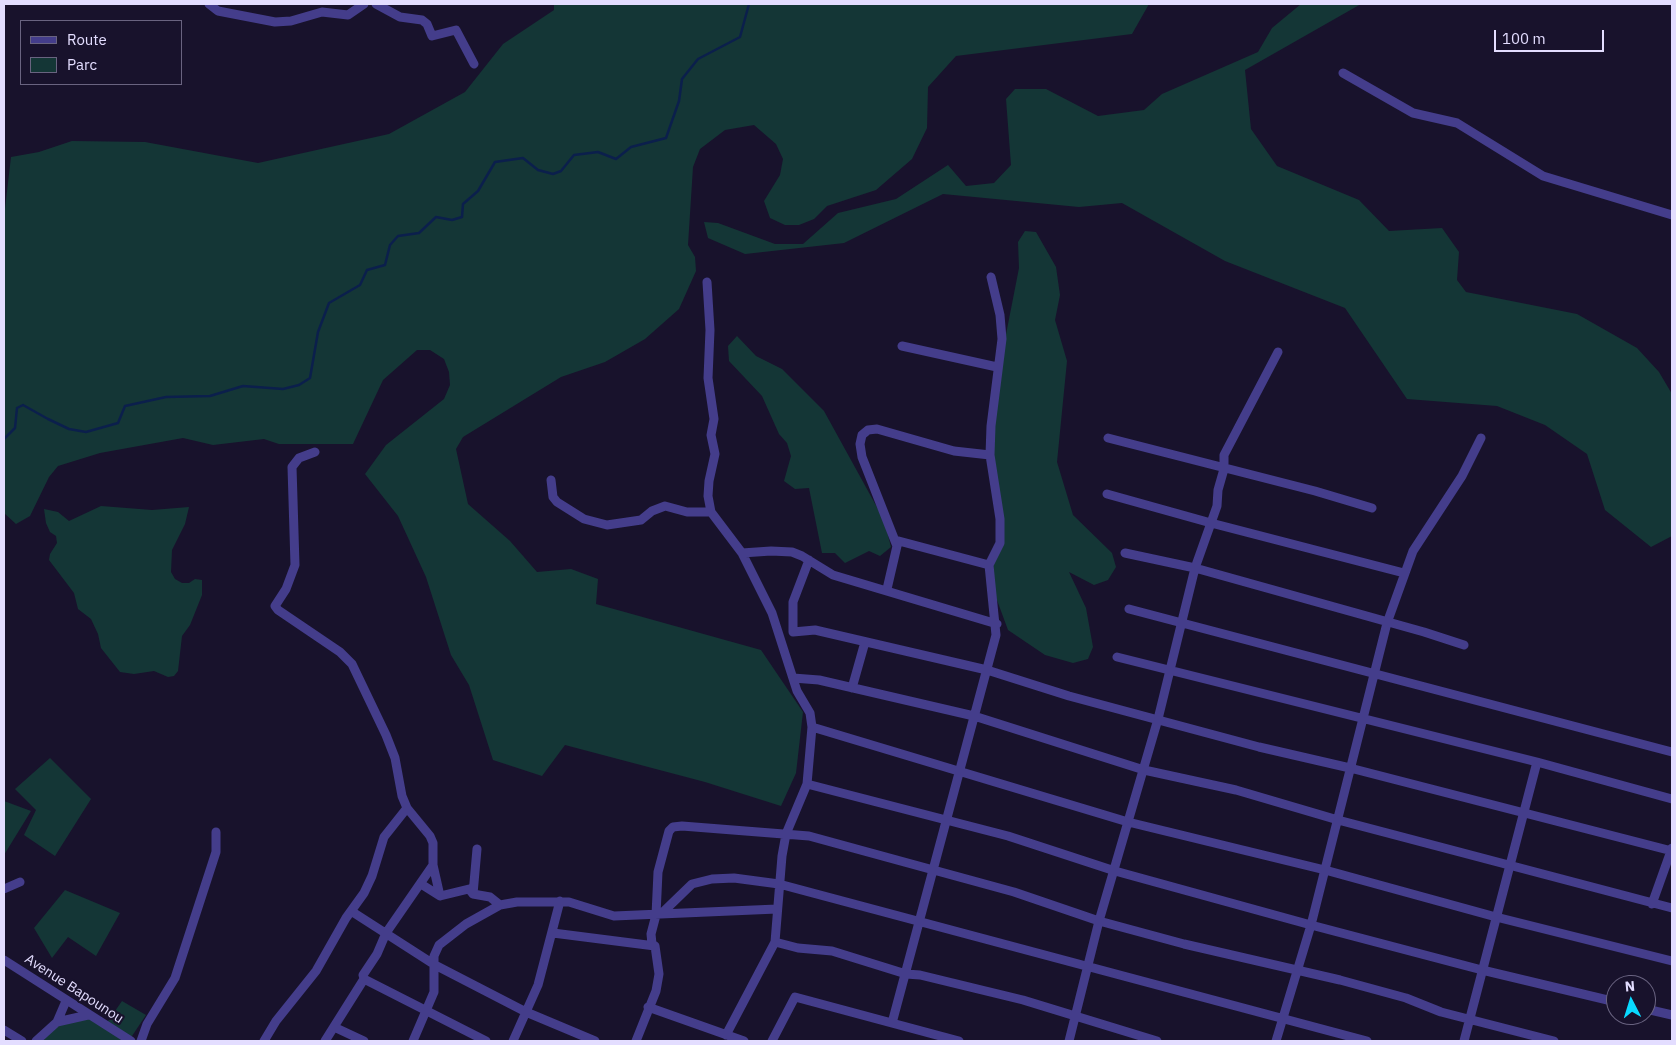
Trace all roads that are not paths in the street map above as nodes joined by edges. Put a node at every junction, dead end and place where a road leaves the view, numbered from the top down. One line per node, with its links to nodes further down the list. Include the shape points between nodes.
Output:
1 (209, 4): 2 (street, via 218,11 274,22 322,12 348,15)
2 (364, 4)
3 (376, 4): 4 (street, via 400,17 422,20 432,36 456,30)
4 (474, 64)
5 (1344, 73): 6 (street, via 1413,114 1457,123 1543,176)
6 (1672, 215)
7 (991, 277): 11 (street, via 1002,339)
8 (707, 282): 20 (street, via 708,378 715,454 709,481)
9 (902, 346): 11 (street)
10 (1278, 352): 16 (street, via 1230,439 1224,455)
11 (997, 367): 15 (street)
12 (1108, 438): 16 (street)
13 (1481, 438): 28 (street, via 1462,476 1413,551)
14 (315, 452): 55 (street, via 299,458 292,467 295,565 276,608 340,652 352,664 395,758)
15 (990, 455): 22 (street, via 954,451 877,429 862,435 862,457); 26 (street, via 1000,519 1000,543)
16 (1224, 469): 19 (street); 21 (street)
17 (551, 480): 20 (street, via 553,497 557,502 584,519 607,526 641,520 665,506 687,512)
18 (1107, 494): 21 (street)
19 (1372, 508)
20 (711, 512): 23 (street)
21 (1211, 523): 27 (street); 28 (street)
22 (895, 540): 26 (street); 29 (street, via 897,553)
23 (742, 553): 25 (street, via 781,551); 35 (street)
24 (1125, 553): 27 (street)
25 (809, 560): 29 (street, via 833,575); 34 (street, via 794,602)
26 (989, 565): 33 (street)
27 (1195, 568): 31 (street); 32 (street)
28 (1404, 573): 31 (street)
29 (886, 589): 33 (street)
30 (1129, 609): 32 (street)
31 (1387, 622): 37 (street); 41 (street)
32 (1180, 623): 40 (street); 41 (street)
33 (997, 624): 39 (street)
34 (793, 632): 35 (street); 36 (street, via 815,630)
35 (780, 634): 42 (street)
36 (865, 642): 39 (street); 43 (street)
37 (1464, 646)
38 (1117, 657): 40 (street)
39 (987, 670): 44 (street); 45 (street)
40 (1170, 670): 45 (street); 46 (street)
41 (1375, 672): 46 (street); 48 (street)
42 (793, 678): 43 (street, via 812,678); 47 (street, via 810,713)
43 (852, 688): 44 (street)
44 (974, 716): 51 (street); 52 (street)
45 (1158, 719): 50 (street); 52 (street)
46 (1362, 719): 49 (street); 50 (street)
47 (812, 727): 51 (street); 53 (street)
48 (1672, 752)
49 (1537, 762): 54 (street); 56 (street)
50 (1350, 768): 56 (street); 58 (street)
51 (960, 770): 57 (street); 59 (street)
52 (1144, 770): 58 (street, via 1236,790); 59 (street)
53 (807, 784): 57 (street); 61 (street)
54 (1672, 799)
55 (407, 808): 64 (street, via 430,836); 80 (street, via 384,837 372,876)
56 (1525, 812): 63 (street); 65 (street)
57 (947, 820): 66 (street); 68 (street)
58 (1338, 820): 65 (street); 67 (street)
59 (1128, 822): 67 (street); 68 (street)
60 (216, 832): 117 (street, via 216,852 175,978 147,1024)
61 (786, 834): 66 (street, via 809,836); 71 (street); 81 (street, via 673,827 666,837 658,872)
62 (477, 849): 73 (street)
63 (1672, 850): 76 (street)
64 (433, 865): 70 (street); 74 (street)
65 (1510, 865): 76 (street); 82 (street)
66 (933, 869): 83 (street); 84 (street)
67 (1325, 870): 82 (street); 85 (street)
68 (1115, 871): 84 (street); 85 (street)
69 (20, 882): 72 (street)
70 (420, 884): 74 (street); 86 (street)
71 (779, 884): 79 (street); 81 (street, via 734,878 692,884); 83 (street)
72 (4, 889)
73 (473, 894): 74 (street, via 469,889); 77 (street, via 490,897)
74 (440, 896)
75 (560, 901): 77 (street); 81 (street, via 581,904 614,916); 87 (street)
76 (1652, 904): 78 (street)
77 (500, 906): 92 (street, via 449,935 436,951)
78 (1672, 908)
79 (777, 909): 81 (street); 88 (street)
80 (351, 911): 86 (street); 118 (street, via 316,971)
81 (658, 915): 89 (street, via 651,934 652,944)
82 (1496, 917): 91 (street); 95 (street)
83 (920, 920): 93 (street); 96 (street)
84 (1099, 921): 93 (street); 94 (street)
85 (1311, 925): 94 (street); 95 (street)
86 (386, 933): 92 (street); 97 (street)
87 (553, 933): 89 (street); 103 (street, via 538,985)
88 (775, 942): 96 (street, via 832,951); 113 (street)
89 (656, 946): 100 (street, via 659,974 656,991)
90 (4, 960): 99 (street, Avenue Bapounou)
91 (1672, 961)
92 (435, 965): 101 (street, via 436,985); 103 (street)
93 (1088, 967): 104 (street); 108 (street)
94 (1297, 969): 107 (street); 108 (street)
95 (1482, 970): 98 (street); 107 (street)
96 (906, 974): 104 (street); 110 (street)
97 (364, 978): 101 (street); 111 (street)
98 (1606, 1000)
99 (66, 1001): 105 (street, Avenue Bapounou); 109 (street)
100 (648, 1007): 113 (street); 125 (street)
101 (426, 1011): 121 (street); 122 (street)
102 (1656, 1011): 106 (street)
103 (526, 1012): 123 (street); 124 (street)
104 (1075, 1014): 129 (street); 130 (street)
105 (88, 1015): 109 (street); 116 (street, Avenue Bapounou)
106 (1672, 1015)
107 (1470, 1018): 133 (street); 134 (street)
108 (1283, 1019): 131 (street); 132 (street)
109 (57, 1022): 114 (street)
110 (892, 1023): 127 (street, via 795,997); 128 (street)
111 (334, 1027): 119 (street); 120 (street)
112 (4, 1030): 115 (street)
113 (726, 1035): 126 (street)
114 (39, 1040)
115 (22, 1041)
116 (130, 1041)
117 (141, 1041)
118 (264, 1041)
119 (325, 1041)
120 (364, 1041)
121 (413, 1041)
122 (486, 1041)
123 (513, 1041)
124 (595, 1041)
125 (636, 1041)
126 (744, 1041)
127 (772, 1041)
128 (959, 1041)
129 (1069, 1041)
130 (1157, 1041)
131 (1276, 1041)
132 (1367, 1041)
133 (1464, 1041)
134 (1554, 1041)

